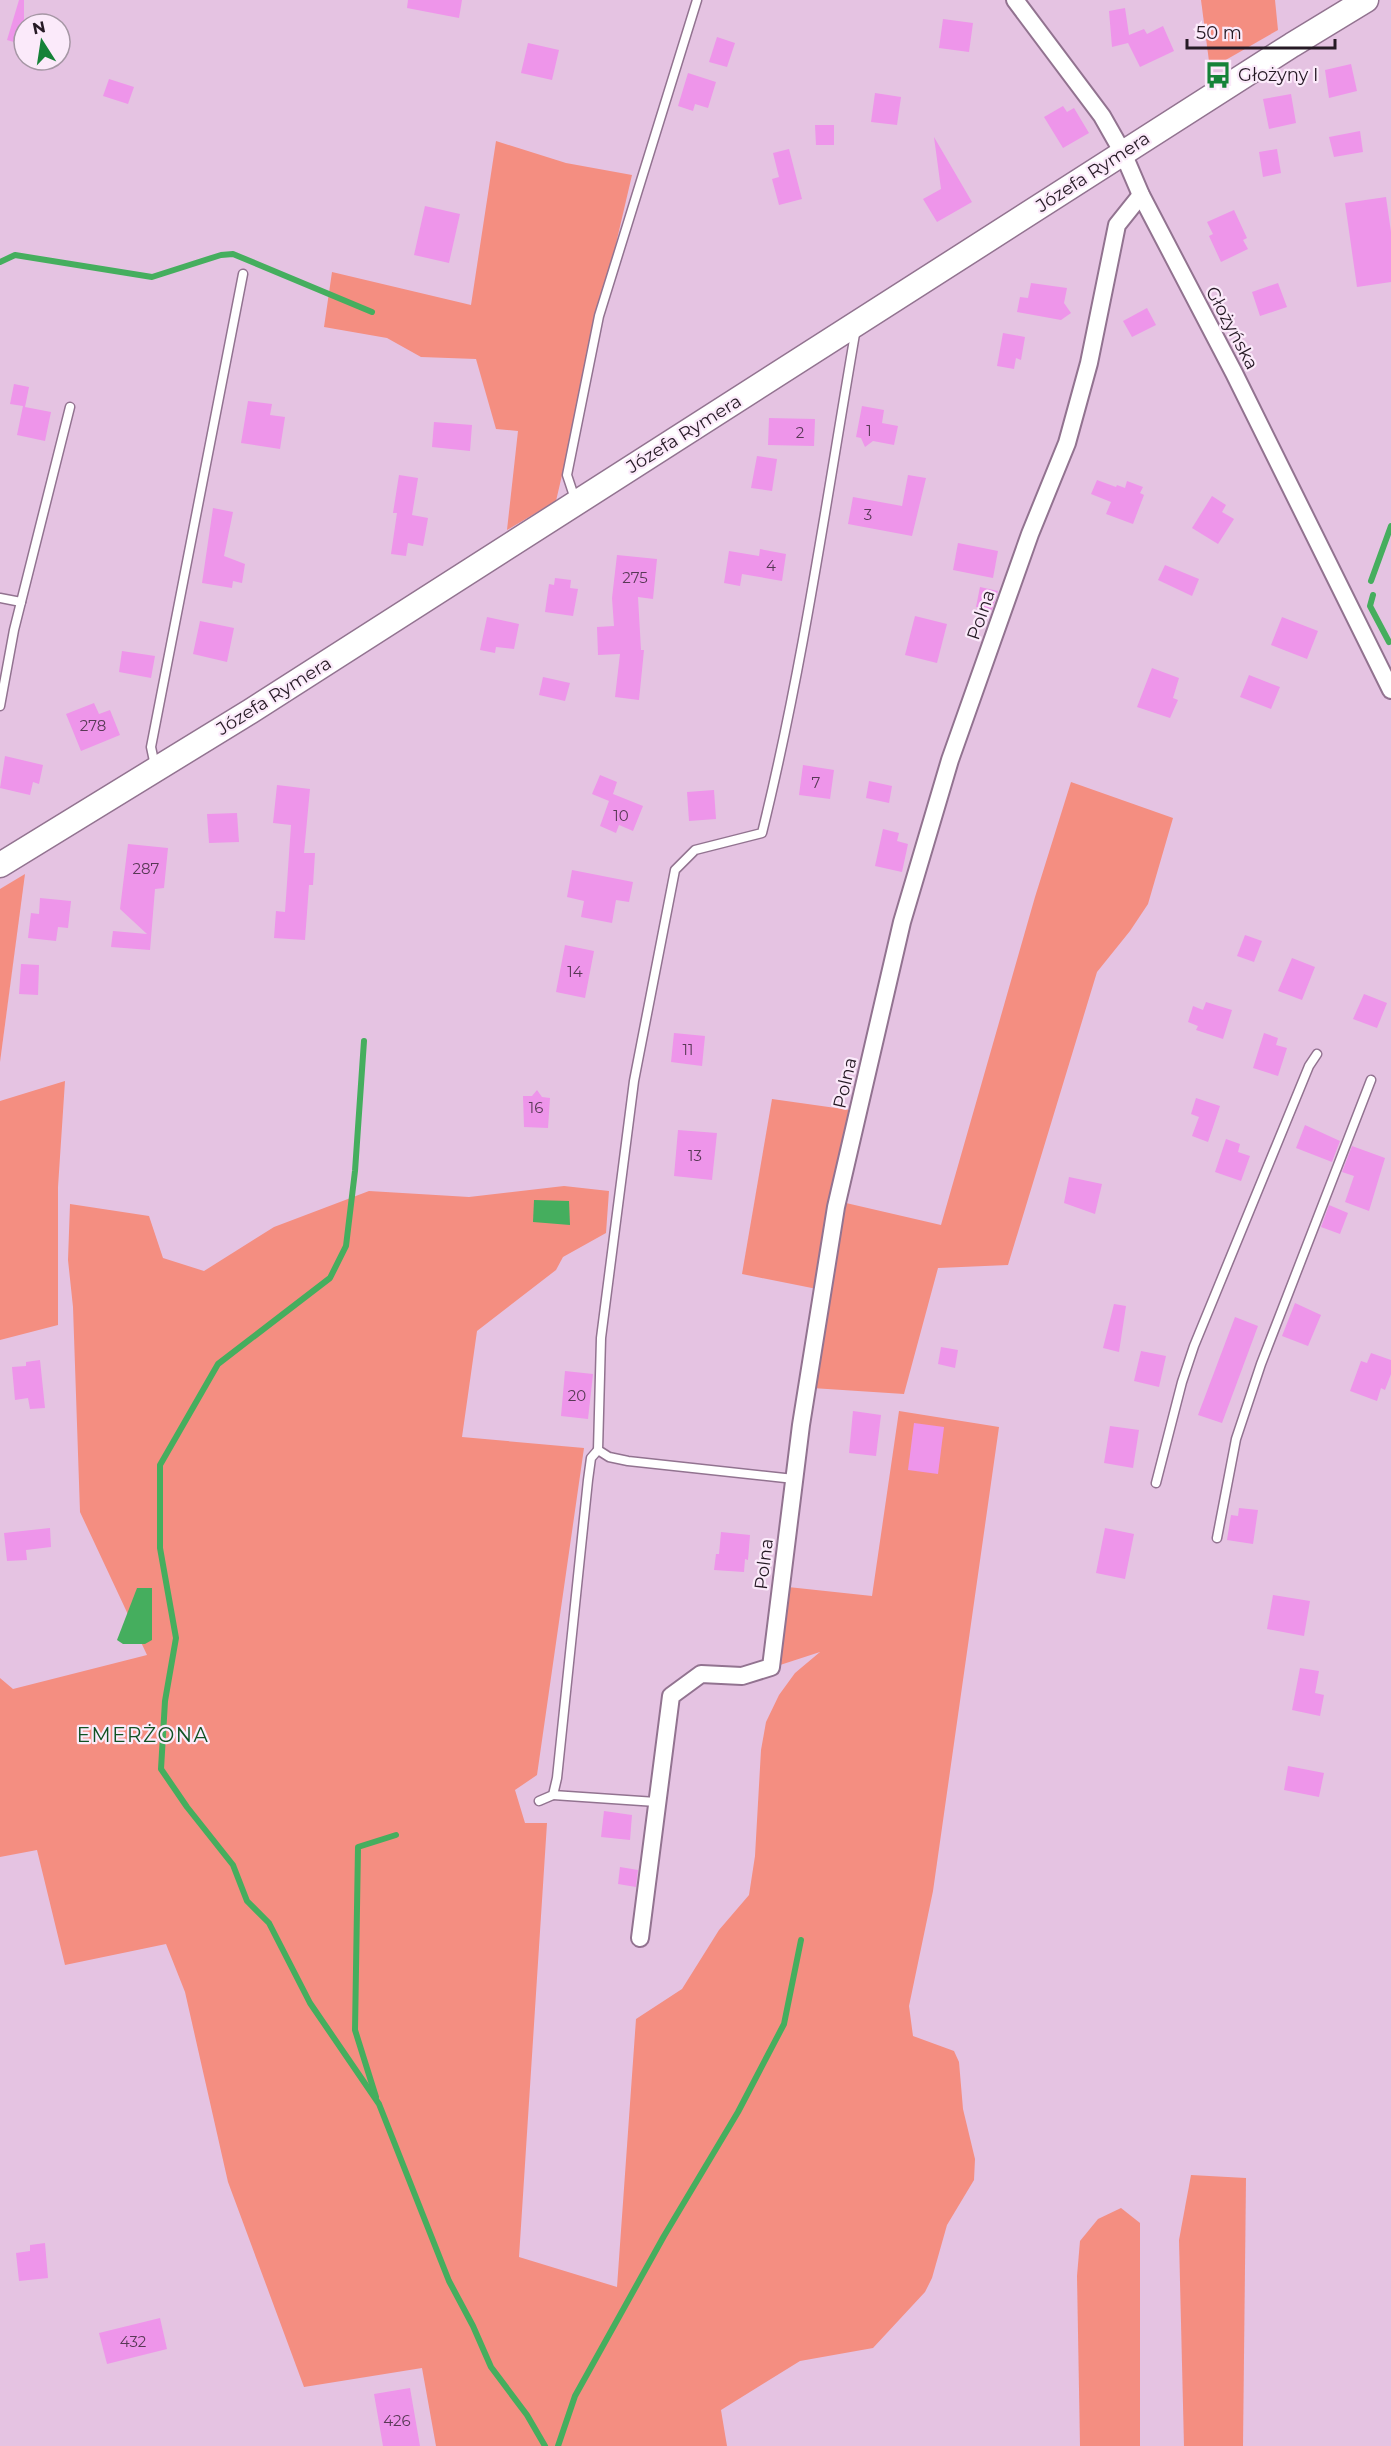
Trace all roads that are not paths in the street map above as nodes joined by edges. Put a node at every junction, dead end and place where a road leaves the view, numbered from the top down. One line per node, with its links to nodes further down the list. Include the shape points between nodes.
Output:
1 (697, 0): 9 (lane, via 599,316 567,476)
2 (1015, 0): 4 (street, Głożyńska, via 1102,117)
3 (1366, 0): 4 (street, Józefa Rymera)
4 (1123, 153): 5 (street, Głożyńska); 7 (street, Józefa Rymera)
5 (1141, 195): 12 (street, Głożyńska); 19 (street, Polna, via 1117,225 1089,363 1067,443 1030,534 950,760 902,922 836,1208)
6 (243, 274): 14 (lane, via 151,747)
7 (856, 325): 9 (street, Józefa Rymera); 18 (lane, via 813,578 762,833 695,850 675,870 633,1081 602,1338)
8 (70, 407): 11 (lane)
9 (576, 503): 14 (street, Józefa Rymera)
10 (0, 598): 11 (lane)
11 (21, 602): 13 (lane)
12 (1391, 690)
13 (0, 706)
14 (156, 769): 15 (street, Józefa Rymera)
15 (0, 865)
16 (1317, 1054): 20 (lane, via 1194,1346)
17 (1371, 1080): 21 (lane, via 1236,1439)
18 (598, 1450): 19 (lane, via 628,1461); 22 (lane, via 591,1458 588,1480)
19 (794, 1479): 24 (street, Polna, via 771,1667 742,1676 701,1674 671,1696)
20 (1156, 1483)
21 (1217, 1538)
22 (553, 1796): 23 (lane); 24 (lane)
23 (539, 1801)
24 (656, 1802): 25 (street, Polna)
25 (640, 1938)

